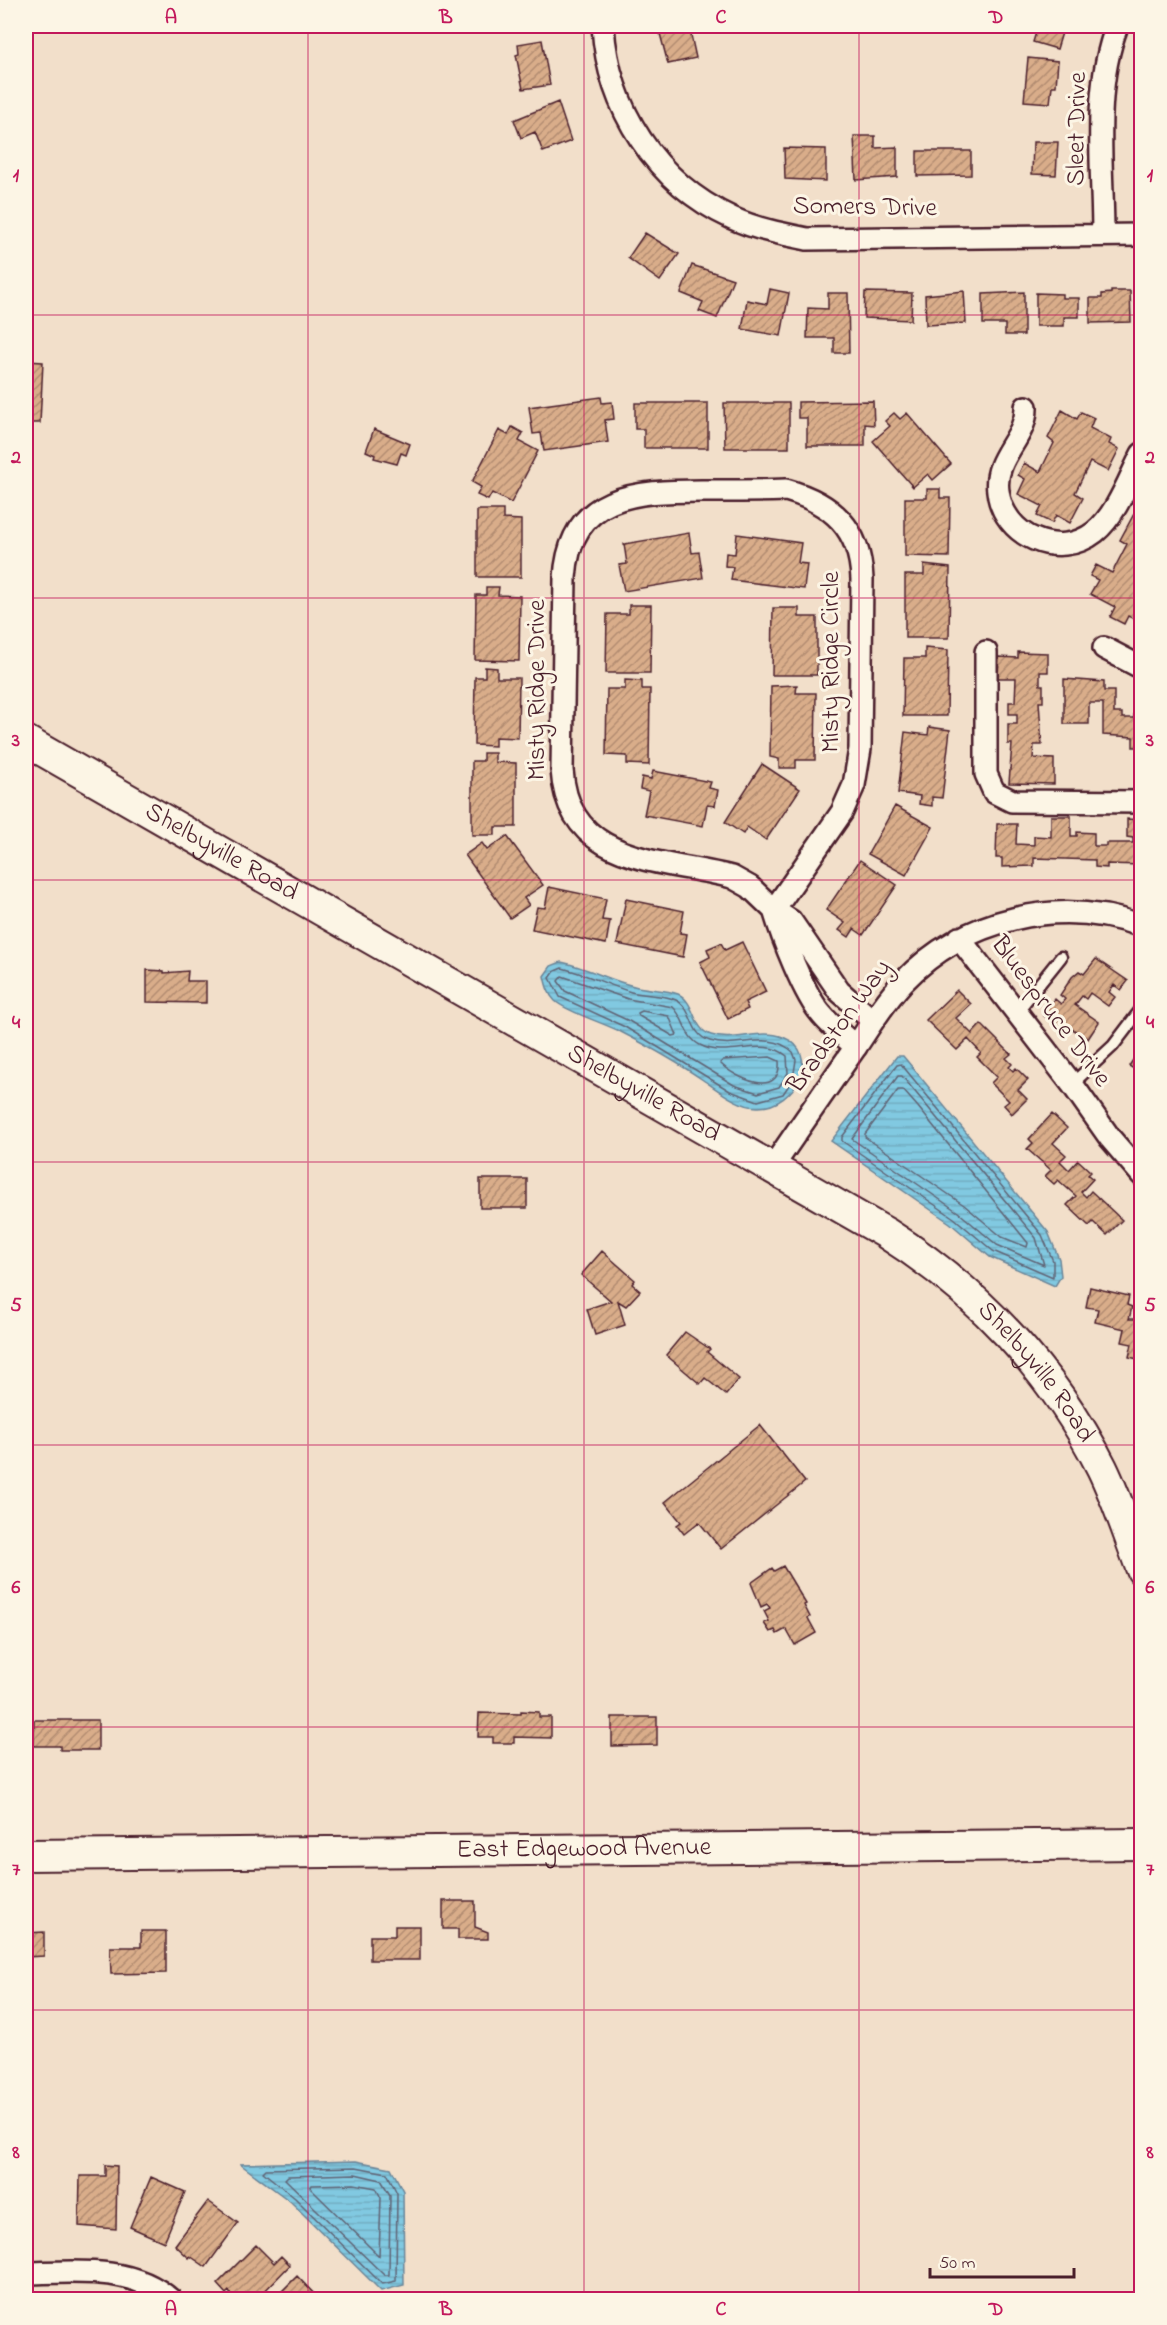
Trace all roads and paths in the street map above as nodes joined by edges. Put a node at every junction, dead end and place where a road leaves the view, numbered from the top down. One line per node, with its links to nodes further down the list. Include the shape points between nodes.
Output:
1 (603, 26): 3 (street, Somers Drive, via 609,71 630,123 680,185 732,218 807,239)
2 (1117, 26): 3 (street, Sleet Drive, via 1108,52 1103,88)
3 (1103, 235): 4 (street, Somers Drive)
4 (1142, 235)
5 (1026, 407): 7 (street, via 1025,424 1003,458 997,480 1003,510 1017,530 1045,544 1079,540 1095,532)
6 (1142, 454): 7 (street)
7 (1134, 490)
8 (652, 491): 14 (street, Misty Ridge Drive, via 619,497 600,508 580,531 569,553 565,578 562,770 566,794 588,832 612,850 732,877 750,886); 14 (street, Misty Ridge Circle, via 786,490 819,501 836,515 859,553 862,579 857,772 842,812)
9 (1104, 648): 11 (street)
10 (986, 652): 13 (street, via 986,774 993,792 1012,801)
11 (1142, 668)
12 (26, 741): 23 (main road, Shelbyville Road)
13 (1142, 802)
14 (774, 910): 20 (street, Misty Ridge Drive, via 791,921 839,991); 21 (street, Misty Ridge Drive, via 821,1015)
15 (1142, 926): 16 (street, Bradston Way, via 1095,913 1052,912 1017,917)
16 (960, 938): 19 (street, Bluespruce Drive); 20 (street, Bradston Way, via 915,970)
17 (1061, 957): 19 (lane)
18 (1142, 1008): 22 (lane, via 1113,1046)
19 (1016, 1013): 22 (street, Bluespruce Drive)
20 (873, 1021): 21 (street, Bradston Way)
21 (856, 1047): 23 (street, Bradston Way)
22 (1072, 1084): 24 (street, Bluespruce Drive)
23 (772, 1168): 25 (main road, Shelbyville Road, via 901,1242 957,1284 1008,1332 1042,1372 1090,1445)
24 (1142, 1175)
25 (1142, 1570)
26 (1142, 1844): 27 (main road, East Edgewood Avenue)
27 (26, 1856)
28 (26, 2273): 29 (street, via 108,2273 154,2286)
29 (171, 2300)

